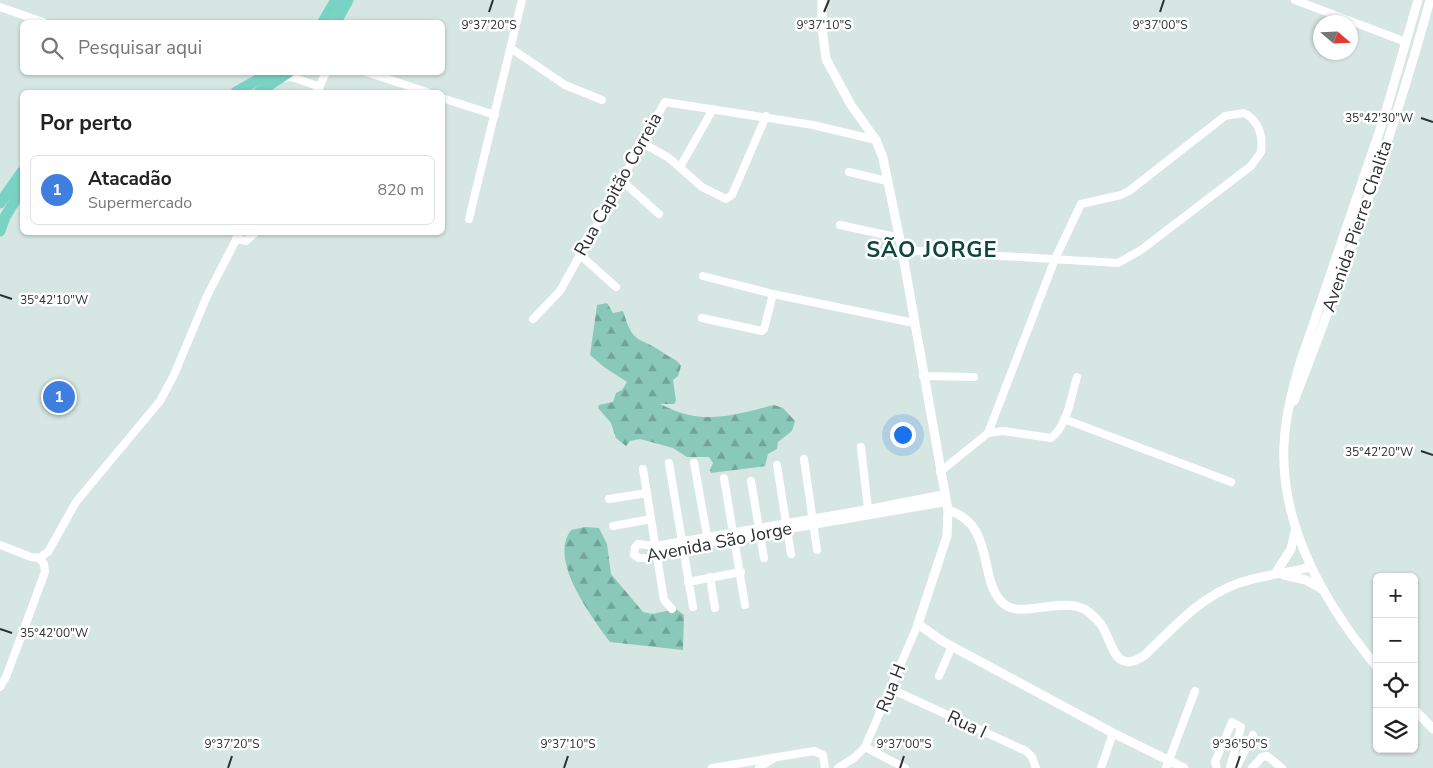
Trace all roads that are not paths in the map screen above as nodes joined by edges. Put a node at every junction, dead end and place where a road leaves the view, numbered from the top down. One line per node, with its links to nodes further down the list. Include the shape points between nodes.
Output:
1 (336, 0): 10 (main road)
2 (348, 0): 11 (main road)
3 (522, 0): 13 (street)
4 (822, 0): 28 (street, via 826,59 851,105)
5 (1294, 0): 12 (street)
6 (1418, 0): 12 (street, Avenida Pierre Chalita)
7 (1430, 0): 57 (street, Avenida Pierre Chalita, via 1360,222)
8 (0, 7): 9 (street)
9 (37, 20)
10 (324, 20)
11 (337, 20)
12 (1406, 42): 57 (street, Avenida Pierre Chalita, via 1384,118 1307,338)
13 (512, 49): 24 (street, via 565,85); 26 (street)
14 (278, 75): 19 (main road)
15 (280, 75): 20 (main road)
16 (285, 75): 21 (street)
17 (326, 75): 21 (street)
18 (375, 75): 22 (street)
19 (241, 90)
20 (261, 90)
21 (319, 90)
22 (421, 90)
23 (445, 99): 26 (street)
24 (602, 100)
25 (713, 109): 27 (street, Rua Capitão Correia); 29 (street, Rua Capitão Correia, via 664,102); 30 (street)
26 (495, 115): 38 (street)
27 (766, 116): 28 (street, Rua Capitão Correia); 30 (street, via 732,195 726,199 702,187)
28 (876, 140): 34 (street)
29 (641, 142): 30 (street); 33 (street, Rua Capitão Correia)
30 (680, 167)
31 (849, 172): 34 (street)
32 (20, 175): 36 (main road)
33 (620, 179): 37 (street); 45 (street, Rua Capitão Correia)
34 (887, 181): 43 (street)
35 (20, 192): 40 (main road)
36 (0, 203)
37 (660, 214)
38 (469, 219)
39 (840, 225): 43 (street)
40 (0, 231)
41 (253, 235): 42 (street, via 246,241)
42 (238, 236): 88 (street, via 160,401 76,502 48,552)
43 (900, 238): 44 (street)
44 (902, 250): 46 (street); 52 (street)
45 (579, 254): 48 (street); 50 (street, Rua Capitão Correia, via 556,298)
46 (1056, 260): 46 (street, via 1118,263 1141,250 1258,159 1262,146 1255,122 1244,113 1225,116 1121,195 1081,204); 58 (street)
47 (703, 276): 49 (street)
48 (616, 287)
49 (773, 294): 51 (street, via 762,331); 52 (street)
50 (534, 318)
51 (702, 318)
52 (914, 323): 53 (street)
53 (923, 376): 54 (street); 65 (street)
54 (974, 377)
55 (1077, 377): 56 (street)
56 (1064, 419): 58 (street, via 1051,438 1003,431); 68 (street)
57 (1286, 420): 79 (street, Avenida Pierre Chalita, via 1284,463 1288,499)
58 (988, 433): 65 (street)
59 (861, 447): 72 (street)
60 (804, 459): 74 (street)
61 (669, 463): 83 (street)
62 (694, 463): 82 (street)
63 (776, 465): 77 (street)
64 (643, 469): 69 (street)
65 (940, 472): 71 (street)
66 (724, 478): 81 (street)
67 (751, 481): 80 (street)
68 (1231, 482)
69 (647, 494): 70 (street); 73 (street)
70 (609, 499)
71 (947, 504): 72 (street, Avenida São Jorge); 75 (street); 75 (street, via 960,510); 78 (street)
72 (872, 511): 74 (street, Avenida São Jorge)
73 (650, 519): 76 (street); 85 (street)
74 (813, 521): 77 (street, Avenida São Jorge); 86 (street)
75 (967, 522): 78 (street); 92 (street, via 979,537 991,580 1004,605 1016,609 1063,604 1083,609 1101,624 1114,654 1128,661 1145,655 1178,622 1211,597 1239,583)
76 (614, 526)
77 (787, 526): 80 (street, Avenida São Jorge); 87 (street)
78 (949, 528): 100 (street)
79 (1296, 528): 90 (street, Avenida Pierre Chalita); 92 (street, via 1291,549)
80 (760, 531): 81 (street, Avenida São Jorge); 89 (street)
81 (734, 535): 82 (street, Avenida São Jorge); 91 (street)
82 (707, 540): 83 (street, Avenida São Jorge)
83 (681, 544): 85 (street, Avenida São Jorge); 94 (street)
84 (0, 545): 88 (street)
85 (656, 549): 99 (street, via 664,600)
86 (817, 550)
87 (791, 554)
88 (39, 558): 104 (street, via 45,572)
89 (764, 558)
90 (1309, 564): 92 (street); 95 (street, Avenida Pierre Chalita)
91 (740, 572): 93 (street); 96 (street)
92 (1276, 574): 95 (street, via 1306,580)
93 (710, 577): 94 (street); 98 (street)
94 (688, 582): 97 (street)
95 (1322, 589): 102 (street, Avenida Pierre Chalita)
96 (745, 605)
97 (693, 607)
98 (716, 608)
99 (672, 609)
100 (918, 624): 101 (street); 105 (street, Rua H)
101 (952, 646): 103 (street); 109 (street)
102 (1374, 663)
103 (939, 676)
104 (0, 687)
105 (891, 689): 111 (street, Rua H); 114 (street, Rua I, via 1026,751)
106 (1195, 691): 113 (street)
107 (1418, 713): 108 (street)
108 (1433, 729)
109 (1113, 734): 113 (street); 120 (street)
110 (1253, 734): 124 (street)
111 (865, 747): 118 (street, Rua H); 119 (street)
112 (778, 755): 115 (street); 116 (street); 117 (street, via 817,751 823,755)
113 (1167, 764): 121 (street)
114 (1036, 767)
115 (712, 768)
116 (759, 768)
117 (825, 768)
118 (838, 768)
119 (905, 768)
120 (1101, 768)
121 (1184, 768)
122 (1216, 768): 123 (street, via 1215,762 1232,722 1241,727)
123 (1230, 768)
124 (1236, 768)
125 (1252, 768): 126 (street, via 1267,756)
126 (1282, 768)

